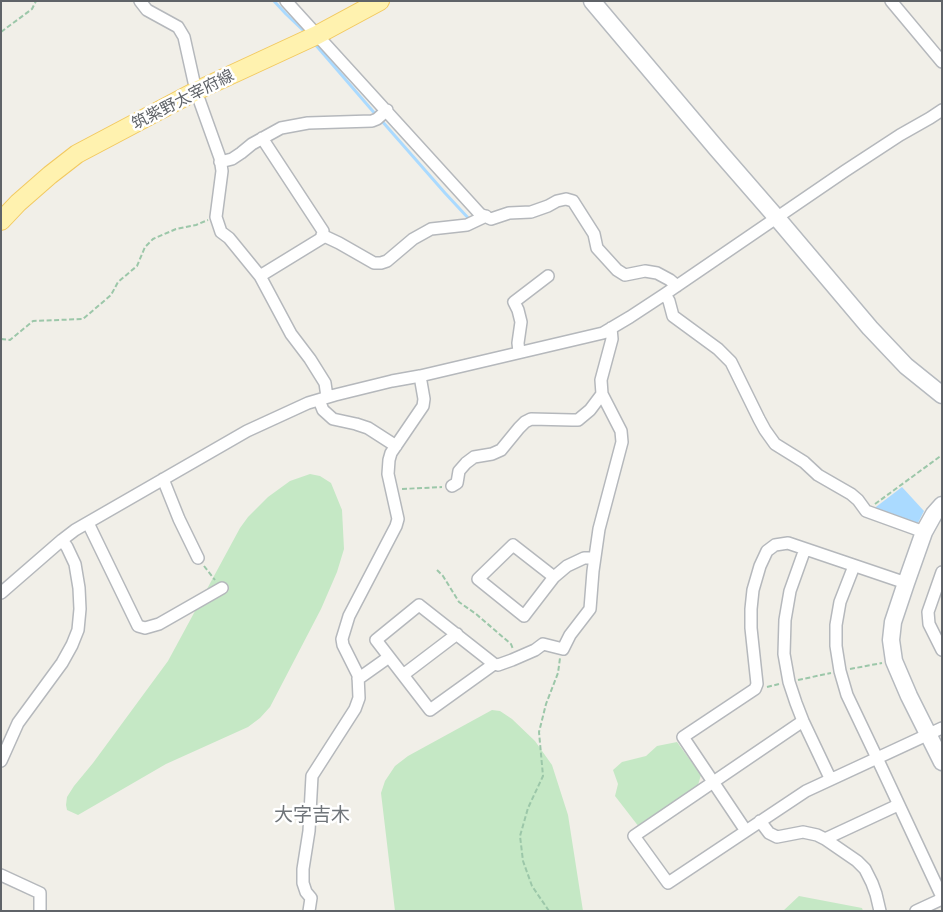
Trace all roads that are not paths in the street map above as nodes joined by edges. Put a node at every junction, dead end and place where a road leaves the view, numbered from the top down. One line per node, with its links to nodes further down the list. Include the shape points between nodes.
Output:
1 (140, 1): 8 (street, via 147,10 178,27 184,37)
2 (286, 1): 6 (street)
3 (380, 1): 6 (main road, 筑紫野太宰府線)
4 (592, 1): 14 (street)
5 (891, 1): 7 (street)
6 (317, 35): 8 (main road, 筑紫野太宰府線); 9 (street)
7 (942, 62)
8 (196, 91): 12 (street); 15 (main road, 筑紫野太宰府線, via 77,154)
9 (387, 110): 11 (street, via 372,121 308,123 281,128); 13 (street, via 480,214)
10 (942, 110): 14 (street)
11 (262, 138): 12 (street, via 232,159); 16 (street, via 323,231)
12 (220, 162): 17 (street, via 222,171 216,217 222,232)
13 (486, 216): 16 (street, via 467,225 431,229 381,264); 19 (street, via 491,219 509,213 532,212 557,201 573,201 594,234 596,248 617,270 625,275 657,272)
14 (777, 218): 19 (street); 25 (street, via 870,328 906,366)
15 (1, 221)
16 (322, 235): 17 (street, via 322,238)
17 (260, 276): 26 (street, via 291,334 325,383)
18 (548, 276): 22 (street, via 514,302 521,322)
19 (677, 286): 20 (street)
20 (665, 294): 21 (street); 32 (street, via 673,316 731,362 765,430 776,444 851,494 866,511)
21 (611, 328): 22 (street); 24 (street, via 612,339 601,380)
22 (519, 352): 23 (street)
23 (420, 376): 26 (street); 27 (street, via 423,406)
24 (602, 394): 29 (street, via 578,420 531,419 524,422 501,450 474,457 466,463 458,471 456,483); 36 (street, via 621,431 622,442)
25 (942, 395)
26 (323, 399): 27 (street, via 323,410 334,419 368,428); 28 (street, via 247,431)
27 (396, 446): 48 (street, via 391,453 388,474 398,519 348,616 342,639)
28 (163, 479): 31 (street); 35 (street)
29 (452, 486)
30 (942, 505): 32 (street)
31 (88, 524): 33 (street); 41 (street, via 138,626 145,628 159,624)
32 (924, 532): 40 (street)
33 (62, 540): 42 (street); 52 (street, via 76,564 80,609 78,630 62,663 18,723)
34 (805, 549): 37 (street); 49 (street, via 790,590 784,654 789,682); 55 (street, via 788,543 775,545 767,550 760,566 751,609 755,689 683,737)
35 (198, 558)
36 (594, 558): 39 (street, via 584,558 567,566); 46 (street, via 590,609 563,649 543,644 516,658)
37 (854, 566): 40 (street); 51 (street, via 840,602 836,646 847,695)
38 (942, 572): 44 (street, via 928,612 929,624)
39 (554, 577): 39 (street, via 524,616 478,579 513,544)
40 (906, 583): 50 (street, via 893,622 894,661 909,696)
41 (222, 588)
42 (1, 593)
43 (457, 634): 45 (street, via 419,605 376,640); 46 (street); 47 (street)
44 (942, 650)
45 (389, 657): 47 (street); 48 (street)
46 (494, 664): 47 (street, via 430,710)
47 (403, 675)
48 (358, 679): 63 (street, via 359,698 355,709 312,776 303,870 303,883 311,898)
49 (803, 721): 54 (street); 55 (street)
50 (935, 731): 51 (street); 53 (street)
51 (877, 758): 54 (street); 56 (street)
52 (1, 761)
53 (942, 762)
54 (830, 778): 57 (street)
55 (713, 782): 58 (street); 58 (street, via 634,836 668,883)
56 (898, 805): 59 (street); 61 (street)
57 (760, 821): 58 (street); 59 (street, via 769,833 777,837 803,832)
58 (746, 831)
59 (825, 839): 64 (street, via 865,869)
60 (1, 875): 62 (street, via 40,893)
61 (942, 898): 65 (street)
62 (40, 911)
63 (309, 911)
64 (880, 911)
65 (916, 911)

